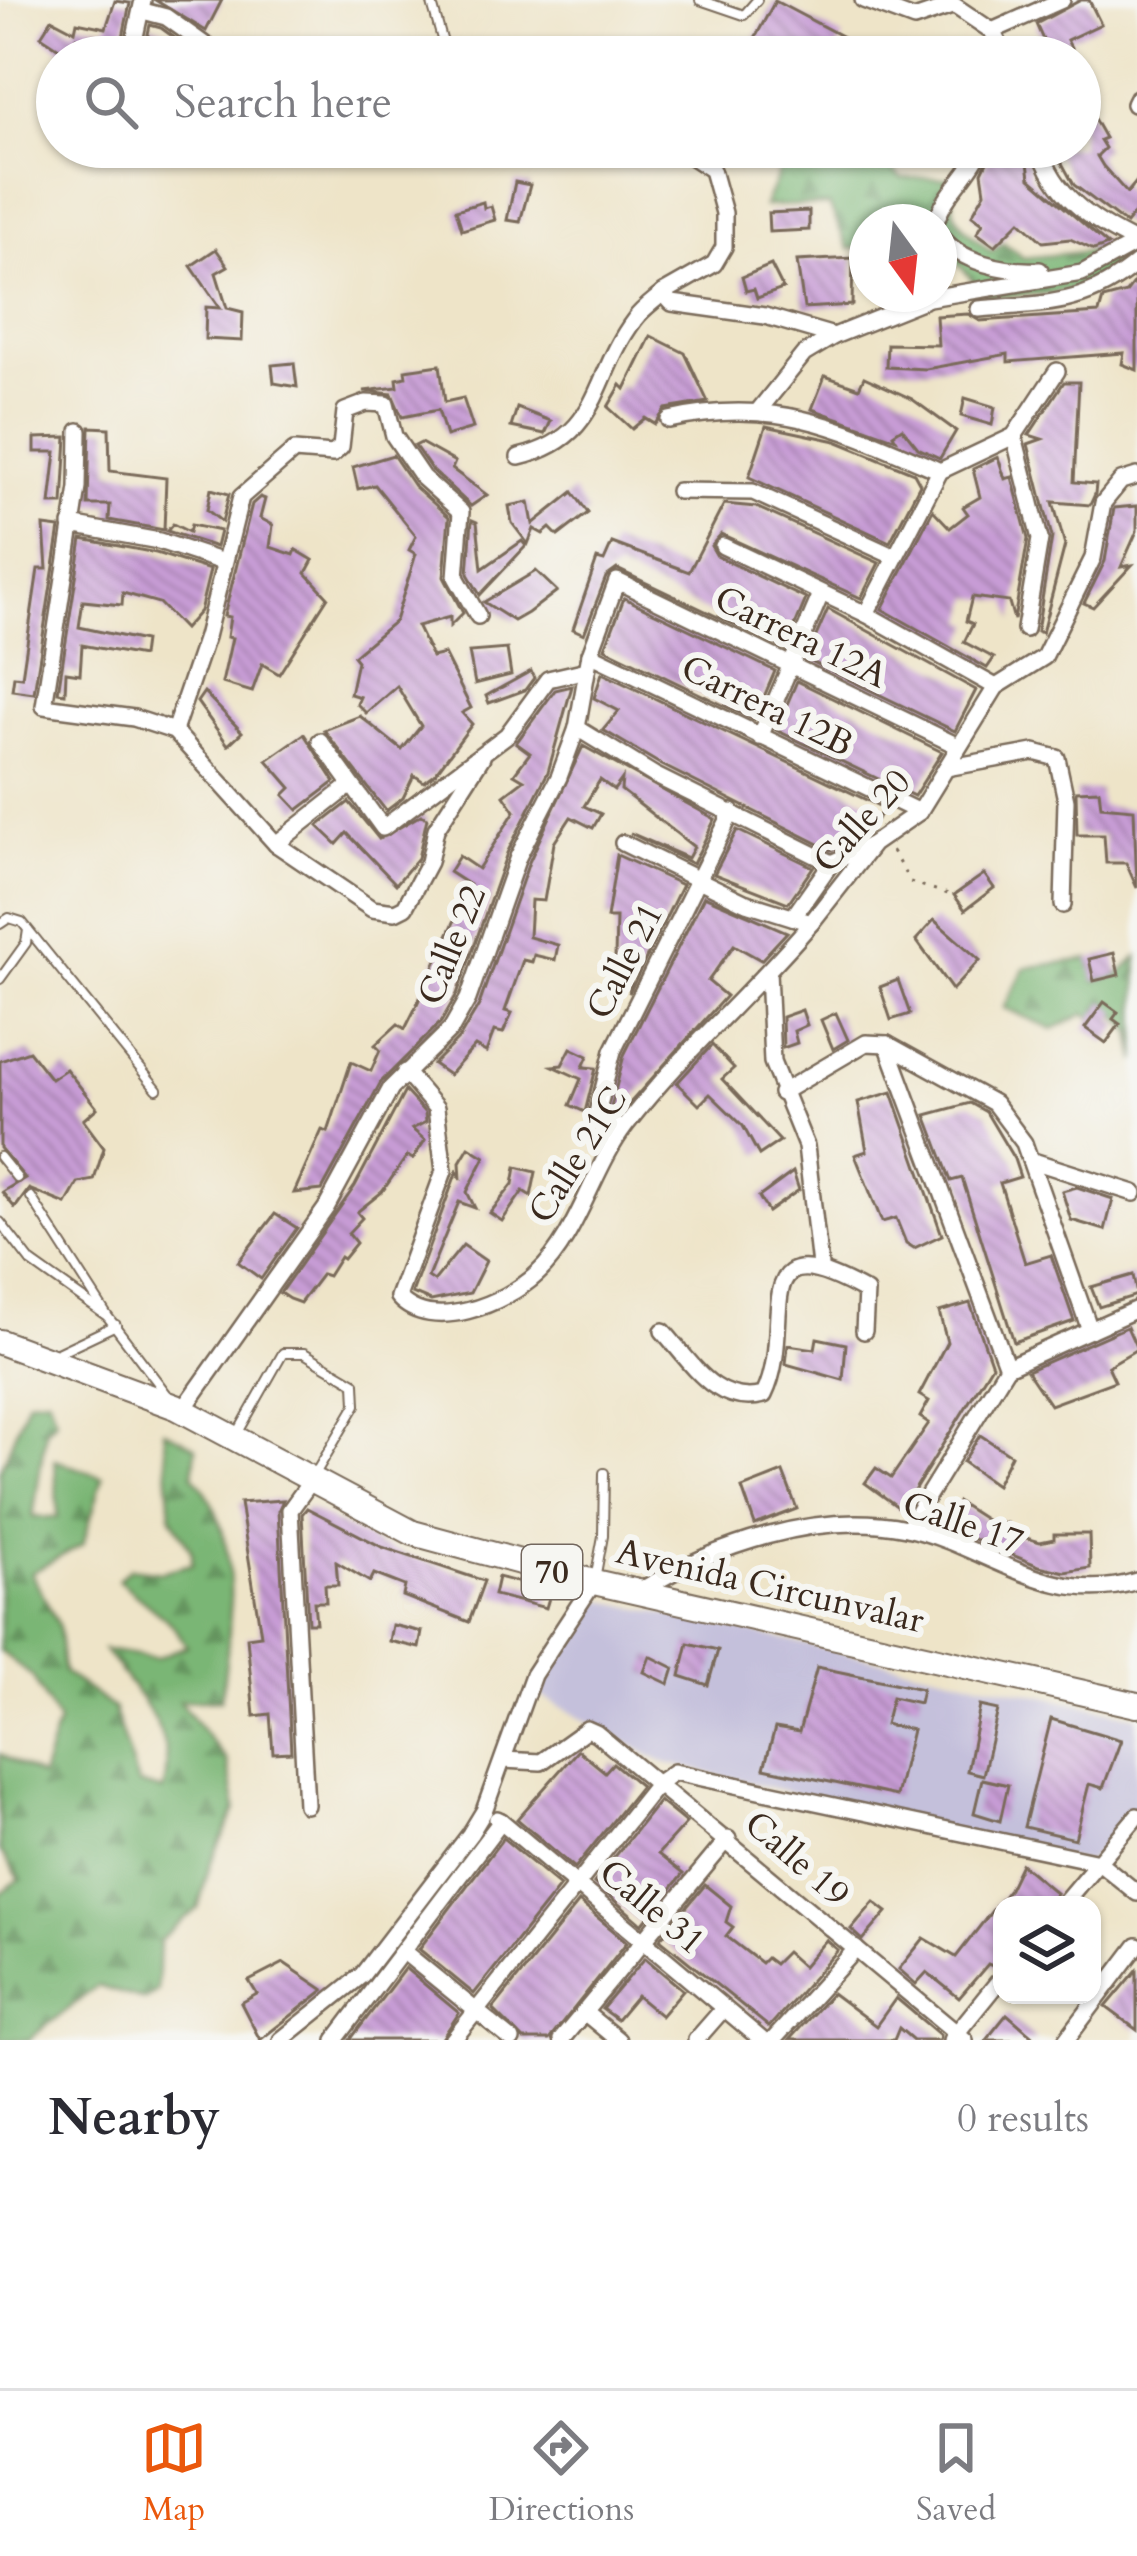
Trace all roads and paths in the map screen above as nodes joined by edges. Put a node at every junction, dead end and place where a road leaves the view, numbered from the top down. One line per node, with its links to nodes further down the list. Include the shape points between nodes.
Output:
1 (431, 0): 13 (lane)
2 (757, 0): 6 (lane, via 744,15)
3 (863, 0): 7 (street, via 914,19)
4 (1014, 0): 9 (street)
5 (1062, 0): 9 (street)
6 (700, 1)
7 (949, 3): 10 (street)
8 (143, 5): 11 (street); 12 (street)
9 (1022, 18): 10 (street)
10 (992, 31): 14 (street)
11 (136, 36)
12 (193, 36)
13 (441, 36)
14 (995, 36)
15 (709, 168): 23 (street, via 724,213 724,247 714,264)
16 (972, 168): 18 (street)
17 (1046, 168): 19 (street, via 1066,197)
18 (941, 204)
19 (1137, 243): 25 (street, via 1082,273 929,298)
20 (957, 249): 22 (street, via 1018,271)
21 (1137, 262): 24 (street, via 1081,300)
22 (1040, 270)
23 (663, 293): 25 (street, via 672,303); 31 (street, via 635,319 580,427 551,449)
24 (979, 309)
25 (834, 336): 27 (street, via 804,354)
26 (1057, 371): 30 (street)
27 (759, 410): 28 (street); 32 (street, via 857,435)
28 (669, 420)
29 (79, 431): 35 (street)
30 (1014, 436): 32 (street); 43 (street, via 1040,539)
31 (520, 457)
32 (940, 472): 37 (street)
33 (1137, 476): 46 (street, Calle 20, via 1121,481 1103,503 1094,558 1044,657)
34 (677, 491): 37 (street, via 753,492)
35 (71, 525): 38 (street); 48 (street, via 44,706)
36 (723, 546): 40 (street)
37 (895, 557): 41 (street)
38 (220, 561): 42 (street, via 248,489 294,451 333,454 345,411 386,404 394,436 422,478 461,512 456,577); 48 (street, via 206,637)
39 (617, 581): 44 (street, Calle 22); 45 (street, Carrera 12A)
40 (820, 594): 41 (street); 45 (street)
41 (866, 614): 46 (street)
42 (478, 616)
43 (1025, 629)
44 (589, 662): 47 (street, Calle 22); 49 (street, Carrera 12B); 52 (street, via 548,679)
45 (788, 665): 49 (street); 51 (street, Carrera 12A)
46 (996, 687): 51 (street, Calle 20)
47 (577, 728): 55 (street); 72 (street, Calle 22, via 518,857 468,999 452,1029)
48 (174, 730): 59 (street)
49 (760, 736): 56 (street, Carrera 12B)
50 (320, 741): 54 (street)
51 (958, 746): 53 (street, Calle 20)
52 (482, 757): 54 (street, via 383,828); 59 (street, via 436,829 405,907 395,912 372,909)
53 (946, 768): 56 (street, Calle 20); 64 (street, via 1034,752 1057,758 1066,800)
54 (352, 784): 59 (street)
55 (732, 812): 61 (street); 62 (street, Calle 21)
56 (920, 812): 57 (street, Calle 20)
57 (887, 832): 60 (street, Calle 20); 63 (path, via 901,873)
58 (623, 843): 62 (street, Calle 20)
59 (276, 844)
60 (873, 844): 61 (street); 66 (street, Calle 20)
61 (831, 863): 65 (street)
62 (700, 881): 65 (street, Calle 20); 75 (street, Calle 21, via 613,1051 597,1113)
63 (948, 894)
64 (1064, 905)
65 (793, 917): 66 (street, Calle 20)
66 (811, 923): 69 (street, Calle 21C)
67 (0, 924): 68 (lane, via 9,918)
68 (28, 928): 70 (lane); 73 (lane)
69 (768, 971): 74 (street); 75 (street, Calle 21C, via 694,1042)
70 (0, 979)
71 (886, 1044): 74 (street, via 866,1043); 77 (street, via 994,1102); 91 (street)
72 (405, 1072): 75 (street, Calle 21C, via 436,1108 445,1145 444,1171 398,1284 409,1309 429,1316 485,1304 541,1271); 92 (street, Calle 22, via 326,1208)
73 (157, 1089)
74 (781, 1093): 82 (street, via 806,1146)
75 (622, 1130)
76 (0, 1157): 78 (lane)
77 (1030, 1160): 79 (street); 87 (street)
78 (17, 1178)
79 (1133, 1193)
80 (31, 1197): 84 (lane)
81 (0, 1222): 84 (lane, via 31,1262)
82 (820, 1266): 86 (street, via 785,1275 764,1395 719,1393); 88 (street, via 866,1292)
83 (1137, 1309): 87 (street)
84 (108, 1317): 85 (lane)
85 (116, 1325): 90 (lane); 92 (lane)
86 (663, 1330)
87 (1090, 1330): 91 (street)
88 (864, 1331)
89 (0, 1342): 90 (main road, Avenida Circunvalar / 70)
90 (43, 1360): 92 (main road, Avenida Circunvalar / 70)
91 (1007, 1367): 96 (street)
92 (179, 1409): 93 (main road, Avenida Circunvalar / 70)
93 (235, 1439): 95 (main road, Avenida Circunvalar / 70); 95 (lane, via 283,1353 304,1353 355,1383 358,1393)
94 (604, 1473): 98 (lane)
95 (311, 1481): 98 (main road, Avenida Circunvalar / 70, via 413,1533); 103 (street, via 290,1510)
96 (908, 1528): 97 (street, Calle 17, via 1019,1575 1079,1586); 99 (street, Calle 17, via 820,1524 770,1535)
97 (1137, 1581)
98 (594, 1582): 99 (main road, Avenida Circunvalar / 70); 101 (street, via 545,1650)
99 (638, 1593): 100 (main road, Avenida Circunvalar / 70)
100 (1137, 1706)
101 (502, 1760): 102 (street, Calle 19, via 541,1762 586,1729); 104 (street)
102 (658, 1783): 107 (street, Calle 19); 108 (street, via 687,1771); 109 (street)
103 (306, 1804)
104 (484, 1811): 106 (street, Calle 31); 122 (street, via 362,1975)
105 (1137, 1816): 108 (street)
106 (501, 1821): 109 (street, Calle 31); 115 (street)
107 (728, 1839): 112 (street); 114 (street, Calle 19)
108 (1099, 1862): 110 (street); 111 (street)
109 (577, 1881): 112 (street, Calle 31); 120 (street)
110 (1137, 1893)
111 (1070, 1896)
112 (645, 1939): 119 (street, Calle 31); 121 (street)
113 (1137, 1946): 116 (street)
114 (856, 1949): 123 (street, Calle 19); 131 (street)
115 (404, 1952): 120 (street); 124 (street)
116 (1101, 1987)
117 (993, 1989): 123 (street)
118 (1088, 2004): 132 (street)
119 (724, 2008): 129 (street); 130 (street, Calle 31)
120 (475, 2011): 125 (street); 126 (street)
121 (584, 2012): 127 (street); 128 (street)
122 (289, 2038)
123 (958, 2038)
124 (335, 2040)
125 (453, 2040)
126 (512, 2040)
127 (561, 2040)
128 (619, 2040)
129 (695, 2040)
130 (762, 2040)
131 (773, 2040)
132 (1066, 2040)

